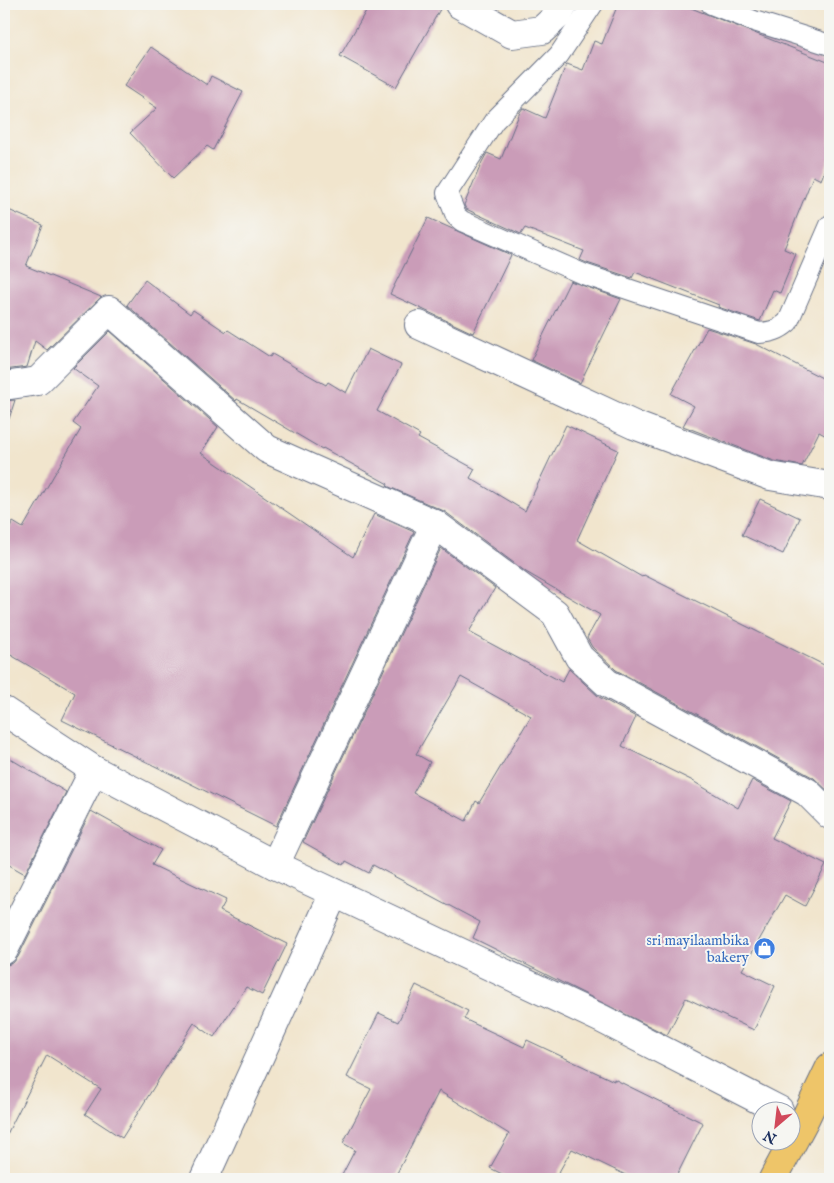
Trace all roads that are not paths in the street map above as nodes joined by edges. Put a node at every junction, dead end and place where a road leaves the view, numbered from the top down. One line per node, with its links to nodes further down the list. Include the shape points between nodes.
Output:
1 (459, 4): 2 (street, via 512,34 542,30 558,15)
2 (564, 4)
3 (593, 4): 6 (lane, via 559,54 494,121 447,193 456,216 583,274 760,333 780,329 788,322)
4 (711, 4): 5 (lane)
5 (830, 45)
6 (830, 225)
7 (419, 325): 9 (street, via 634,425 770,476)
8 (4, 386): 10 (street, via 38,381 110,310 267,449)
9 (830, 486)
10 (435, 524): 13 (street, via 555,614 580,657 607,683 807,792); 14 (street)
11 (4, 711): 12 (street)
12 (94, 770): 14 (street); 16 (street)
13 (830, 815)
14 (275, 865): 15 (street)
15 (334, 893): 18 (street, via 602,1019); 21 (street)
16 (4, 950)
17 (830, 1067): 19 (highway)
18 (760, 1100)
19 (802, 1112)
20 (785, 1150): 22 (highway)
21 (204, 1179)
22 (773, 1179)

